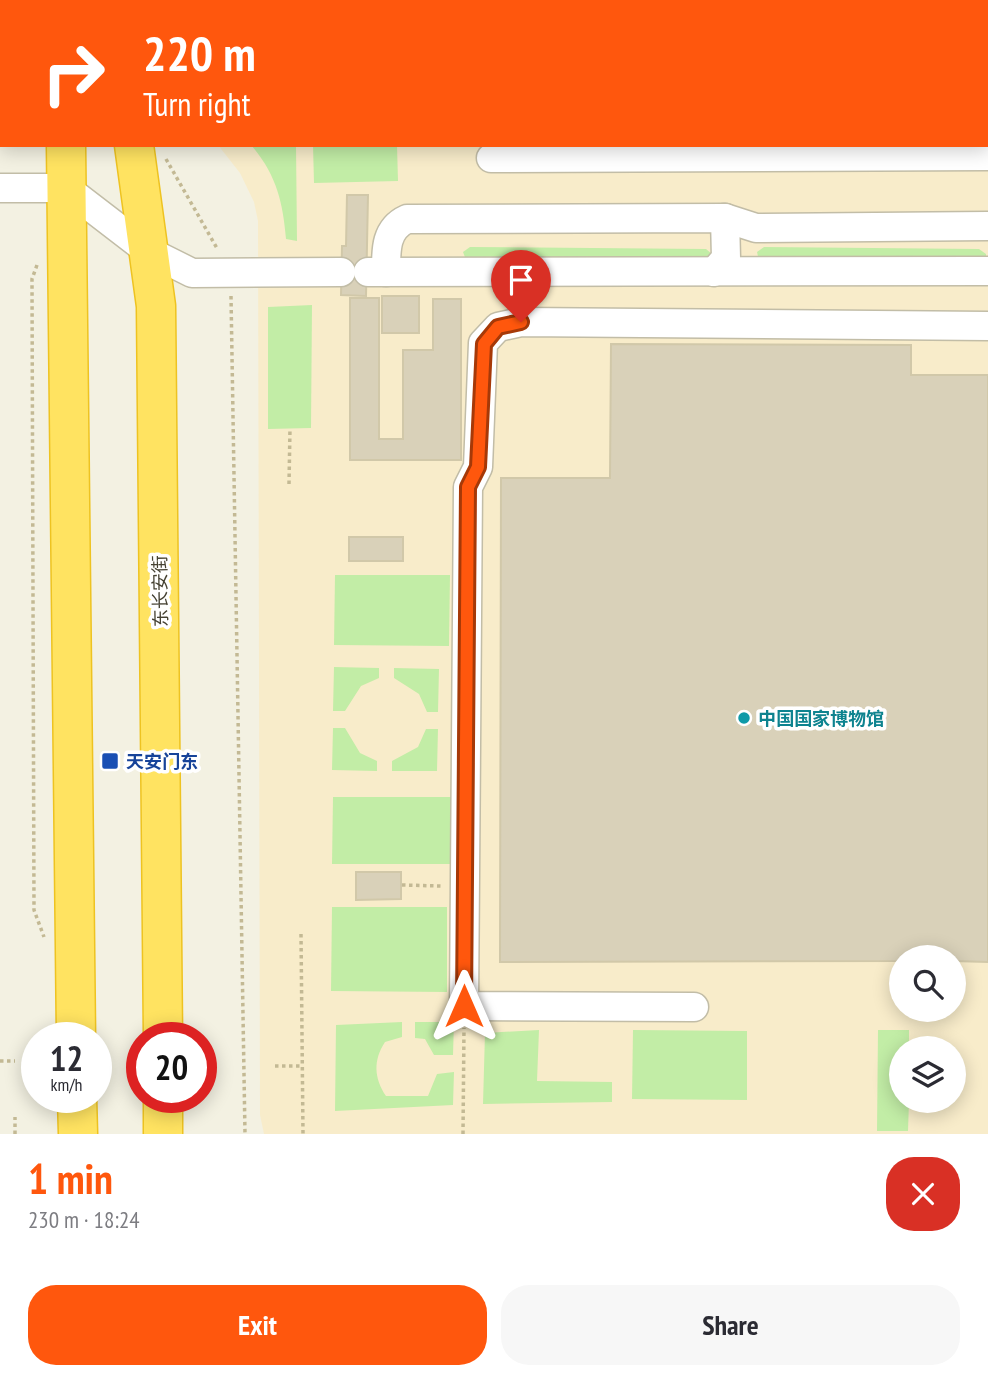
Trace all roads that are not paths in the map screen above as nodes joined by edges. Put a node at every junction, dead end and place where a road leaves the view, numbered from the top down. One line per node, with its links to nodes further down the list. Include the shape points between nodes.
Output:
1 (66, 147): 6 (highway)
2 (149, 151): 9 (highway, 东长安街)
3 (988, 156): 4 (street)
4 (491, 158)
5 (0, 188): 6 (street)
6 (66, 188): 9 (street); 15 (highway)
7 (725, 218): 8 (street, via 756,228); 11 (street, via 407,219 396,226); 12 (street, via 726,258)
8 (988, 226)
9 (148, 251): 11 (street, via 192,273); 16 (highway, 东长安街, via 156,306)
10 (988, 271): 12 (street)
11 (365, 272): 12 (street)
12 (714, 272)
13 (988, 326): 14 (street, via 521,322 498,327 484,344 478,467 468,487 464,1006)
14 (694, 1007)
15 (76, 1022)
16 (163, 1022)
17 (77, 1113): 19 (highway)
18 (163, 1113): 20 (highway)
19 (78, 1134)
20 (163, 1134)

